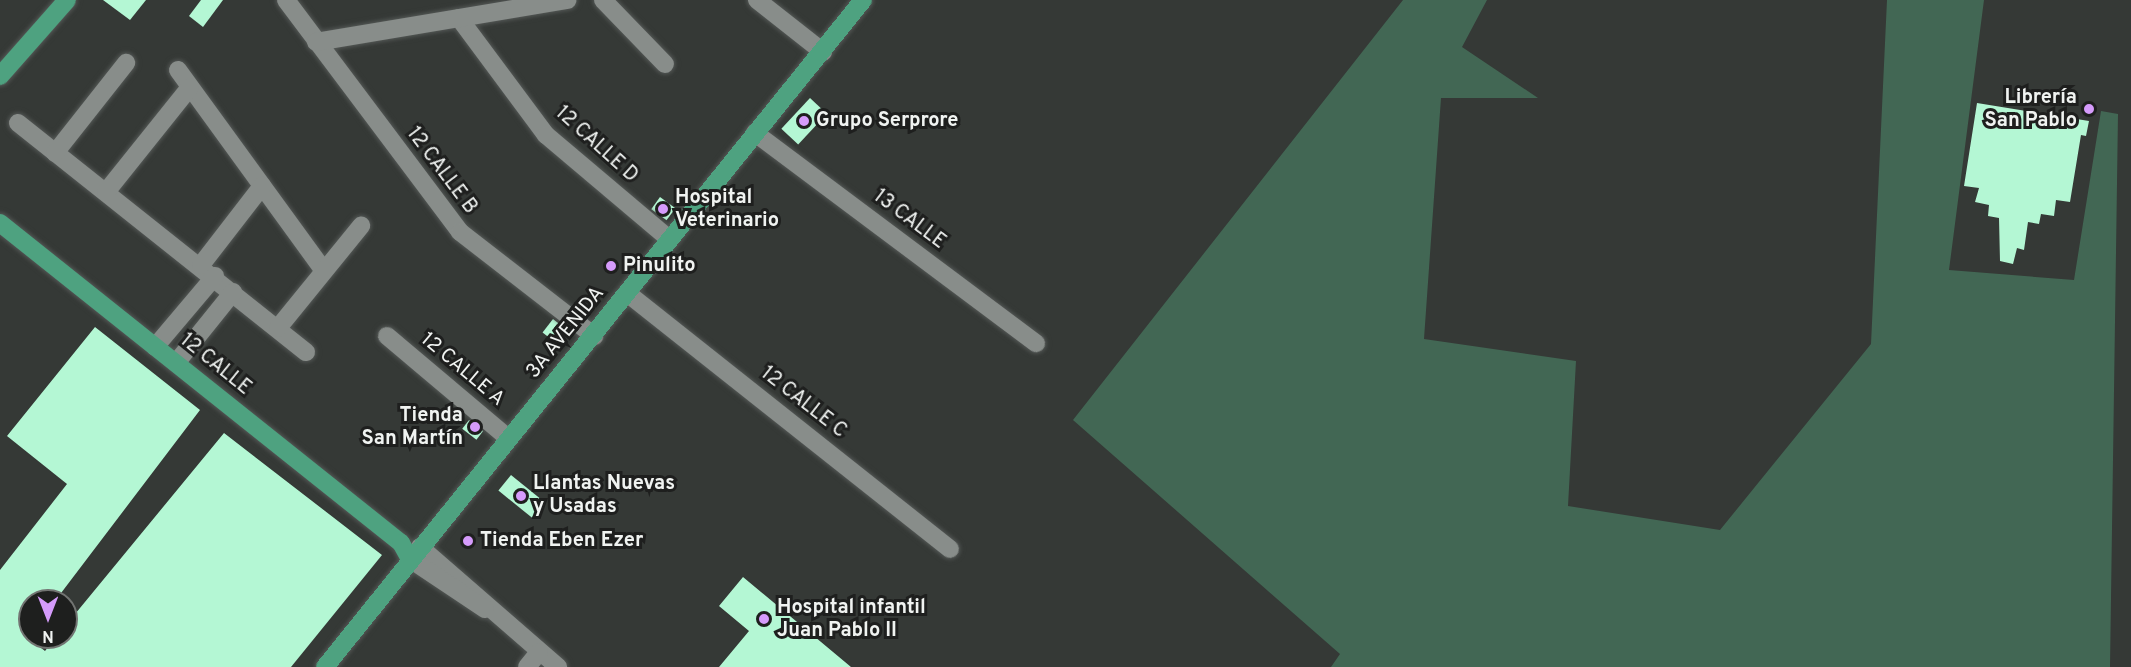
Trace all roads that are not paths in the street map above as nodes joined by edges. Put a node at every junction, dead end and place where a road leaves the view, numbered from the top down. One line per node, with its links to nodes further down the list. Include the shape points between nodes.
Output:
1 (286, 0): 8 (street, 12 CALLE B)
2 (568, 0): 7 (street)
3 (603, 0): 11 (street)
4 (758, 0): 9 (street)
5 (863, 0): 9 (main road, 3A AVENIDA)
6 (63, 2): 13 (main road)
7 (459, 18): 8 (street); 22 (street, 12 CALLE D, via 546,135)
8 (316, 42): 31 (street, 12 CALLE B, via 460,232)
9 (823, 52): 16 (main road, 3A AVENIDA)
10 (126, 63): 17 (street)
11 (665, 64)
12 (178, 70): 14 (street)
13 (0, 76)
14 (190, 87): 18 (street); 19 (street)
15 (18, 123): 17 (street)
16 (755, 133): 22 (main road, 3A AVENIDA); 32 (street, 13 CALLE)
17 (55, 153): 19 (street)
18 (262, 186): 23 (street); 24 (street)
19 (106, 192): 23 (street)
20 (0, 223): 33 (main road, 12 CALLE)
21 (361, 226): 24 (street)
22 (669, 239): 26 (main road, 3A AVENIDA)
23 (208, 271): 25 (street); 27 (street)
24 (324, 271): 29 (street)
25 (233, 292): 28 (street); 29 (street)
26 (627, 293): 31 (main road, 3A AVENIDA); 37 (street, 12 CALLE C)
27 (189, 307): 28 (street); 33 (street)
28 (208, 323): 35 (street)
29 (278, 328): 34 (street)
30 (387, 336): 36 (street, 12 CALLE A)
31 (594, 336): 36 (main road, 3A AVENIDA)
32 (1036, 343)
33 (155, 347): 35 (main road, 12 CALLE)
34 (306, 352)
35 (176, 363): 38 (main road, 12 CALLE)
36 (508, 438): 38 (main road, 3A AVENIDA)
37 (950, 549)
38 (415, 553): 39 (street, 12 CALLE); 40 (main road, 3A AVENIDA)
39 (539, 652): 41 (street); 42 (street, 12 CALLE)
40 (325, 667)
41 (527, 667)
42 (558, 667)

